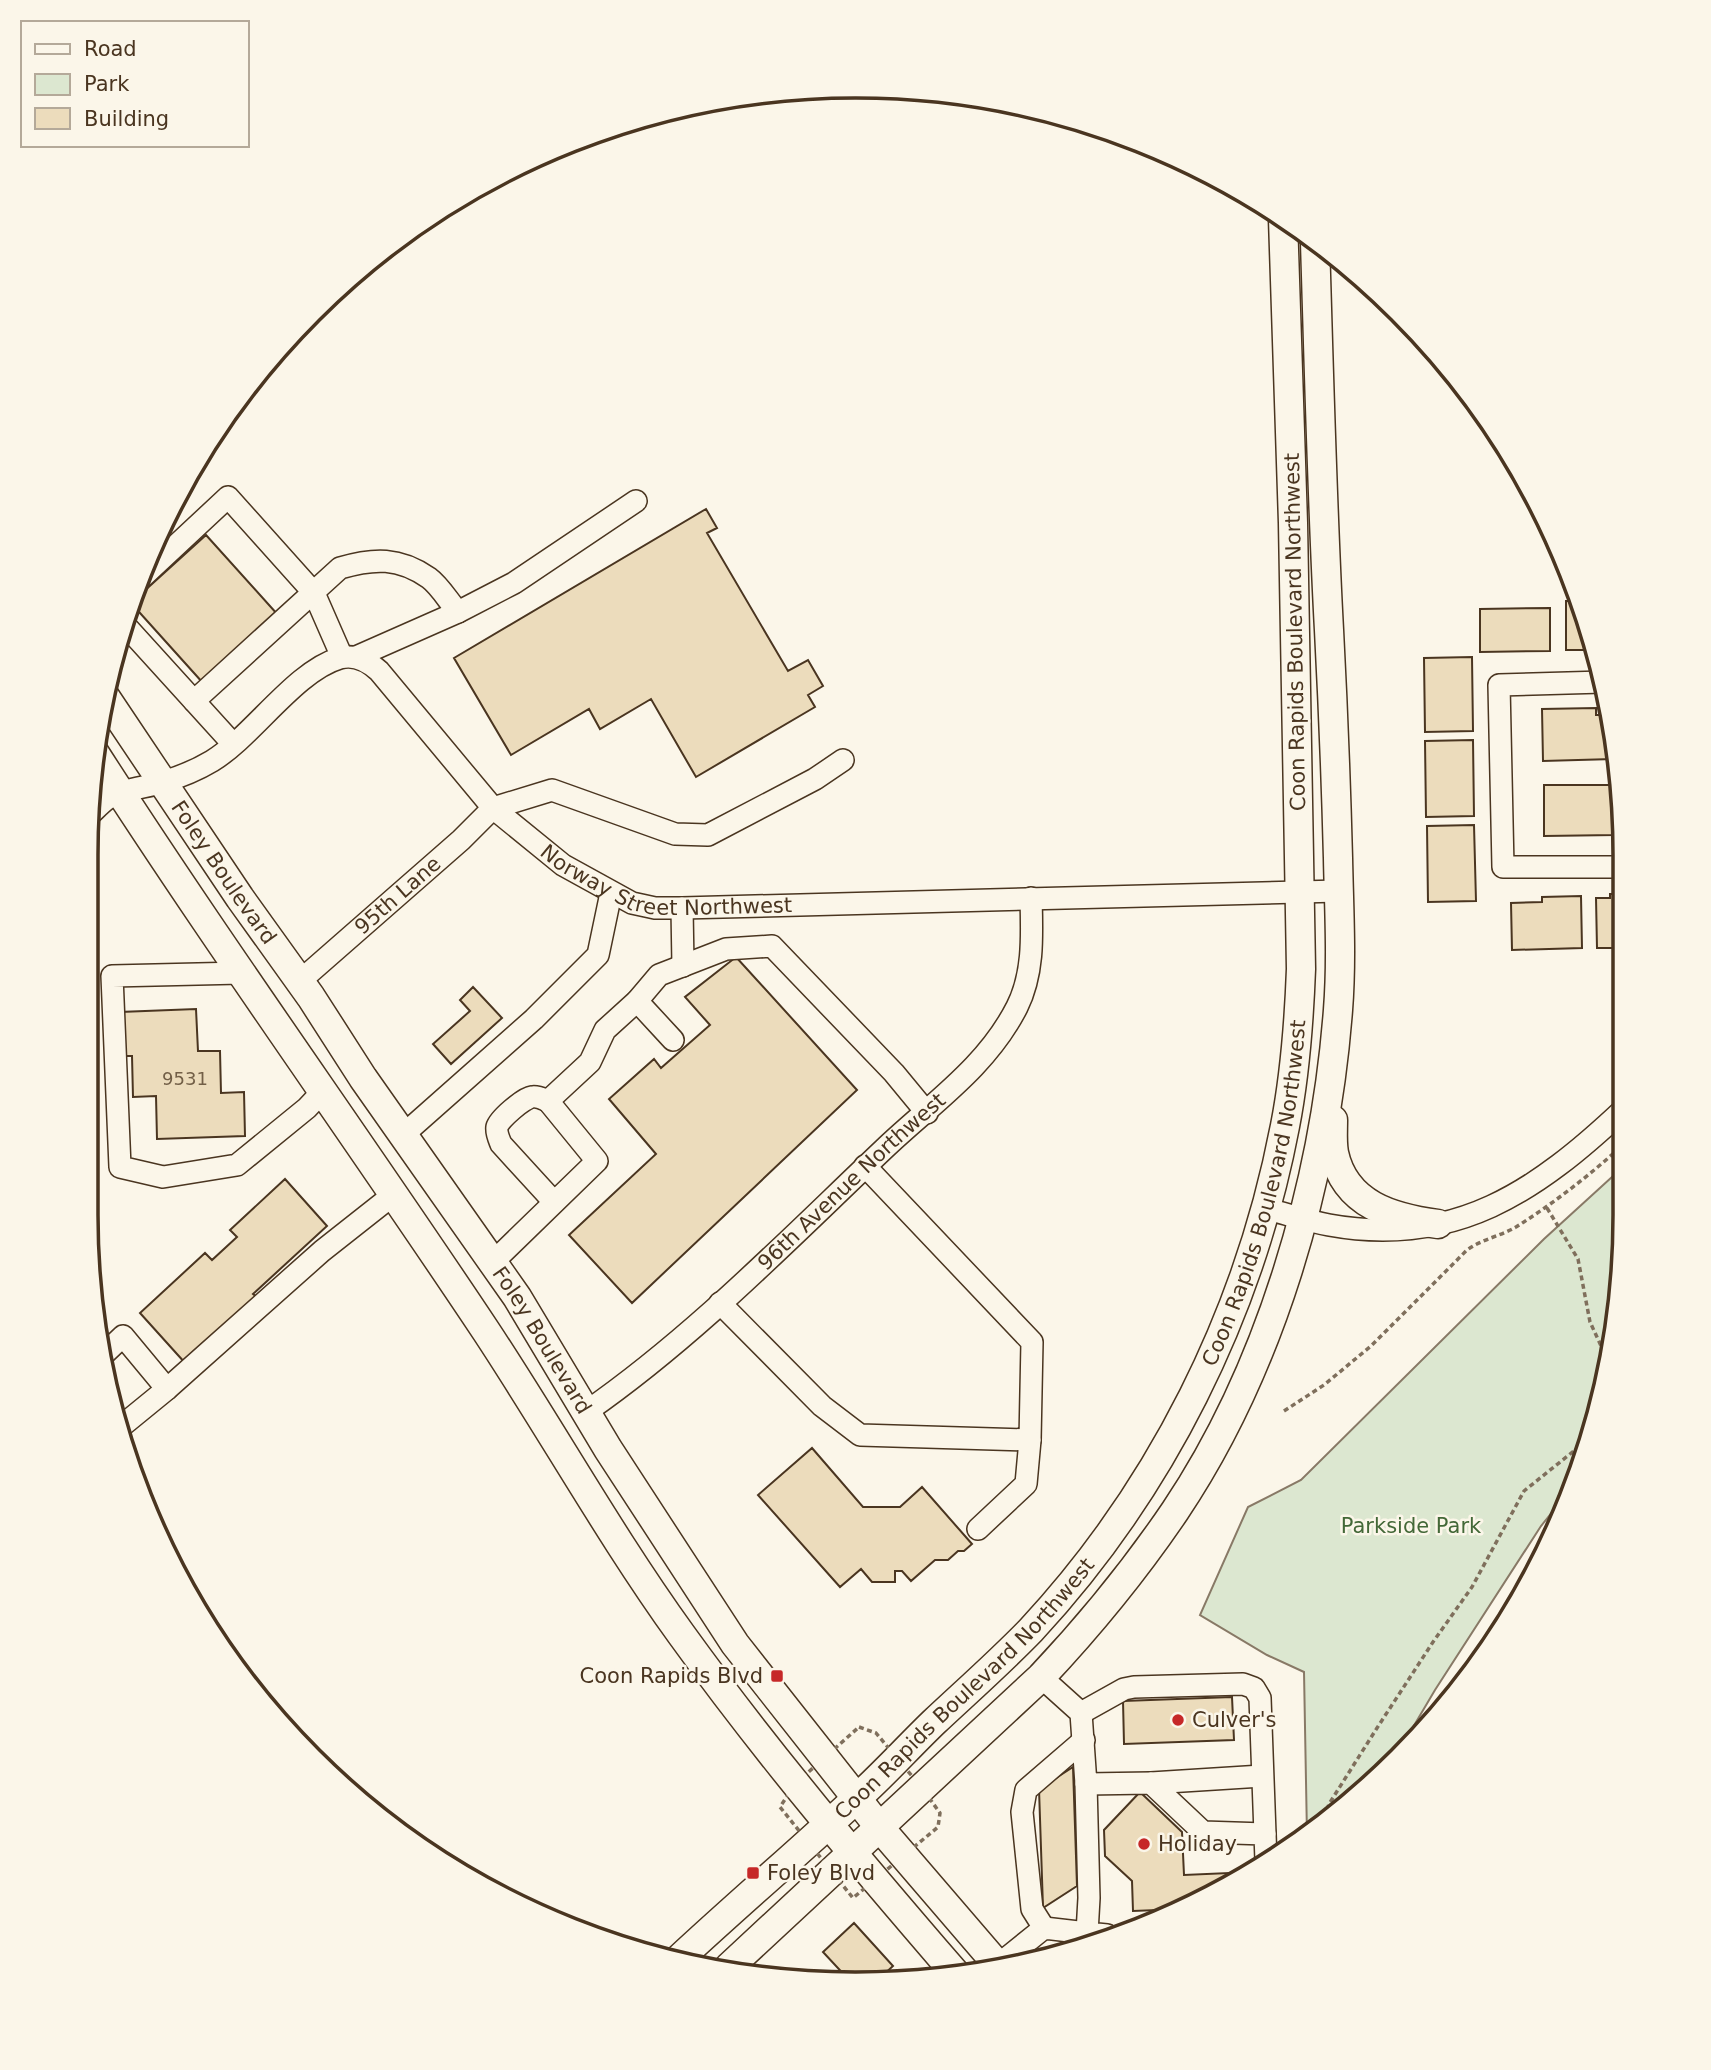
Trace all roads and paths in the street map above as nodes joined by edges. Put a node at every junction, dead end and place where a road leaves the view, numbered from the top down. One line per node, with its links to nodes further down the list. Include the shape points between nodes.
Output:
1 (1283, 231): 18 (main road, Coon Rapids Boulevard Northwest)
2 (1315, 254): 19 (main road, Coon Rapids Boulevard Northwest)
3 (636, 501): 6 (street, via 514,583)
4 (157, 563): 5 (street, via 228,497)
5 (314, 593): 6 (street, via 340,568 392,560 431,579); 8 (street); 10 (street)
6 (458, 612): 8 (street)
7 (132, 633): 10 (street)
8 (349, 657): 12 (street, via 317,667); 16 (street, Norway Street Northwest, via 368,662 379,671)
9 (1592, 682): 17 (street, via 1499,685 1503,867)
10 (194, 701): 12 (street)
11 (113, 708): 14 (main road, Foley Boulevard)
12 (233, 744): 14 (street, via 214,760)
13 (842, 760): 16 (street, via 816,779 708,835 675,834 552,790)
14 (162, 782): 15 (street); 25 (main road, Foley Boulevard)
15 (105, 798): 24 (main road, Foley Boulevard)
16 (493, 808): 20 (street, Norway Street Northwest, via 563,864); 25 (street, 95th Lane)
17 (1613, 867)
18 (1300, 890): 19 (street, Norway Street Northwest); 21 (street, Norway Street Northwest); 39 (main road, Coon Rapids Boulevard Northwest, via 1301,969 1293,1072)
19 (1339, 891): 28 (main road, Coon Rapids Boulevard Northwest, via 1341,953)
20 (611, 893): 22 (street, Norway Street Northwest, via 654,908); 33 (street, via 598,956)
21 (1031, 898): 22 (street, Norway Street Northwest); 31 (street, 96th Avenue Northwest, via 1032,948 1018,1005 985,1056)
22 (682, 908): 23 (street)
23 (683, 966): 26 (street, via 659,975); 31 (street, via 726,949 772,946)
24 (241, 973): 29 (main road, Foley Boulevard); 29 (street, via 112,976 120,1167 163,1177 237,1165)
25 (300, 981): 33 (main road, Foley Boulevard)
26 (637, 1001): 27 (street); 30 (street, via 605,1030 590,1062)
27 (673, 1040)
28 (1333, 1046): 40 (main road, Coon Rapids Boulevard Northwest); 41 (main road, via 1334,1152 1350,1187 1362,1199 1403,1220)
29 (322, 1092): 36 (main road, Foley Boulevard)
30 (548, 1101): 37 (street, via 597,1161); 37 (street, via 528,1097 502,1119 497,1135)
31 (927, 1113): 35 (street, 96th Avenue Northwest)
32 (1613, 1119): 41 (street, via 1561,1165 1518,1193)
33 (403, 1135): 42 (main road, Foley Boulevard)
34 (1613, 1154): 38 (path)
35 (865, 1166): 43 (street, 96th Avenue Northwest); 50 (street, via 1032,1342)
36 (393, 1195): 46 (street, via 321,1251); 61 (main road, Foley Boulevard, via 679,1632 755,1735)
37 (554, 1202): 42 (street)
38 (1547, 1208): 44 (path, via 1578,1259 1590,1322); 47 (path, via 1467,1250 1371,1346)
39 (1267, 1209): 40 (street); 59 (main road, Coon Rapids Boulevard Northwest, via 1217,1346 1138,1494 1031,1629)
40 (1304, 1218): 41 (street, via 1354,1228); 53 (main road, Coon Rapids Boulevard Northwest, via 1263,1339 1206,1459 1129,1574)
41 (1438, 1224)
42 (492, 1263): 48 (main road, Foley Boulevard)
43 (720, 1303): 48 (street, 96th Avenue Northwest); 50 (street, via 822,1406 860,1435)
44 (1601, 1346)
45 (110, 1348): 46 (street, via 123,1336)
46 (167, 1389): 49 (street)
47 (1284, 1411)
48 (586, 1412): 59 (main road, Foley Boulevard, via 735,1644)
49 (127, 1422)
50 (1030, 1440): 52 (street, via 1026,1484)
51 (1575, 1450): 60 (path, via 1524,1491 1472,1587)
52 (978, 1529)
53 (1041, 1677): 54 (street); 62 (main road, Coon Rapids Boulevard Northwest)
54 (1081, 1713): 55 (street); 56 (street, via 1134,1687 1243,1684 1254,1688 1260,1698)
55 (1084, 1740): 58 (street); 66 (street, via 1026,1790 1022,1812 1032,1909)
56 (1262, 1776): 57 (street); 63 (street)
57 (1151, 1783): 58 (street); 63 (street, via 1203,1832)
58 (1086, 1784): 67 (street)
59 (857, 1798): 61 (main road, Coon Rapids Boulevard Northwest); 62 (main road, Foley Boulevard)
60 (1328, 1806)
61 (829, 1823): 65 (main road, Foley Boulevard); 69 (main road, Coon Rapids Boulevard Northwest)
62 (880, 1828): 65 (main road, Coon Rapids Boulevard Northwest); 71 (main road, Foley Boulevard)
63 (1265, 1834): 64 (street)
64 (1266, 1851)
65 (853, 1853): 72 (main road, Coon Rapids Boulevard Northwest); 73 (main road, Foley Boulevard)
66 (1044, 1928): 68 (street); 70 (street)
67 (1094, 1934)
68 (1087, 1936)
69 (686, 1952)
70 (1014, 1955)
71 (993, 1959)
72 (735, 1962)
73 (949, 1966)

